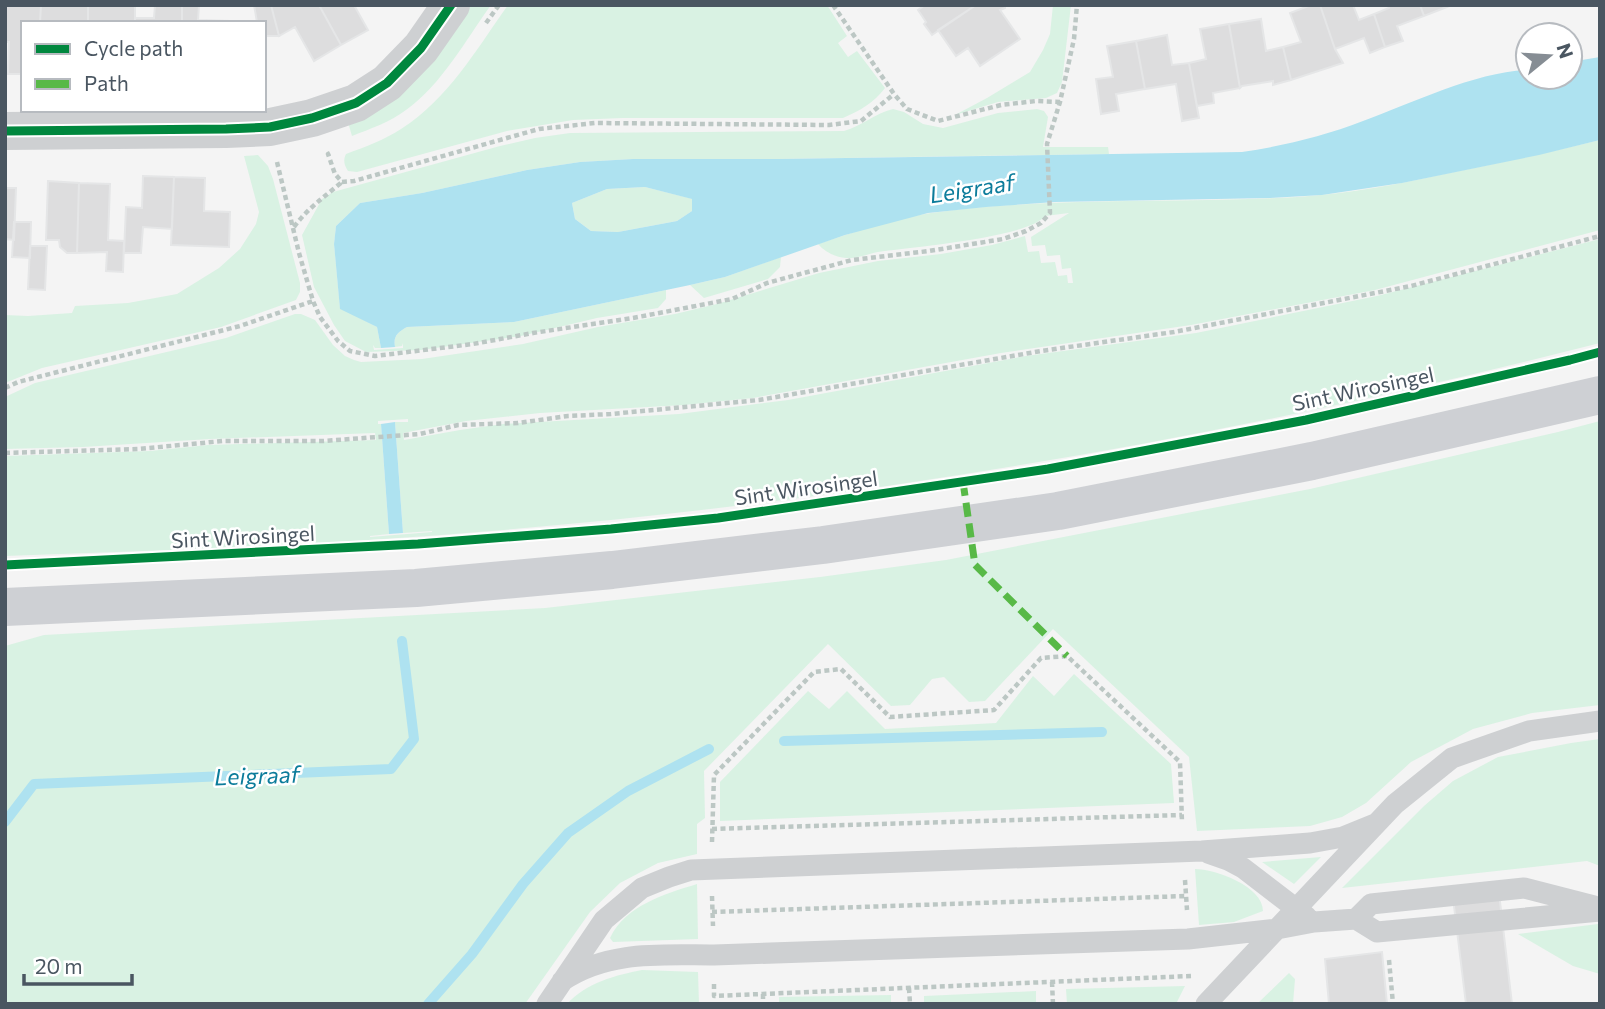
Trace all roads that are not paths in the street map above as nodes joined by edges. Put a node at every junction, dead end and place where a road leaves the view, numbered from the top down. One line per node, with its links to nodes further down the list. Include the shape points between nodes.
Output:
1 (451, 5): 2 (street, via 421,48 387,83 356,103 312,118 270,127 226,129)
2 (5, 131)
3 (1600, 395): 4 (main road, via 1325,458 1058,511 822,545 416,588)
4 (5, 607)
5 (1600, 722): 6 (lane, via 1529,731 1452,758)
6 (1376, 824): 7 (lane, via 1310,843); 8 (lane)
7 (1202, 851): 8 (lane, via 1243,868); 13 (lane, via 691,870 642,888 625,901 604,920)
8 (1296, 909): 11 (lane); 12 (lane)
9 (1600, 909): 10 (lane, via 1385,932); 10 (lane, via 1524,888 1371,904)
10 (1356, 919): 11 (lane)
11 (1314, 922): 12 (lane)
12 (1277, 929): 13 (lane, via 1188,939 644,955 606,961); 15 (lane)
13 (562, 981): 14 (lane)
14 (547, 1004)
15 (1206, 1004)

